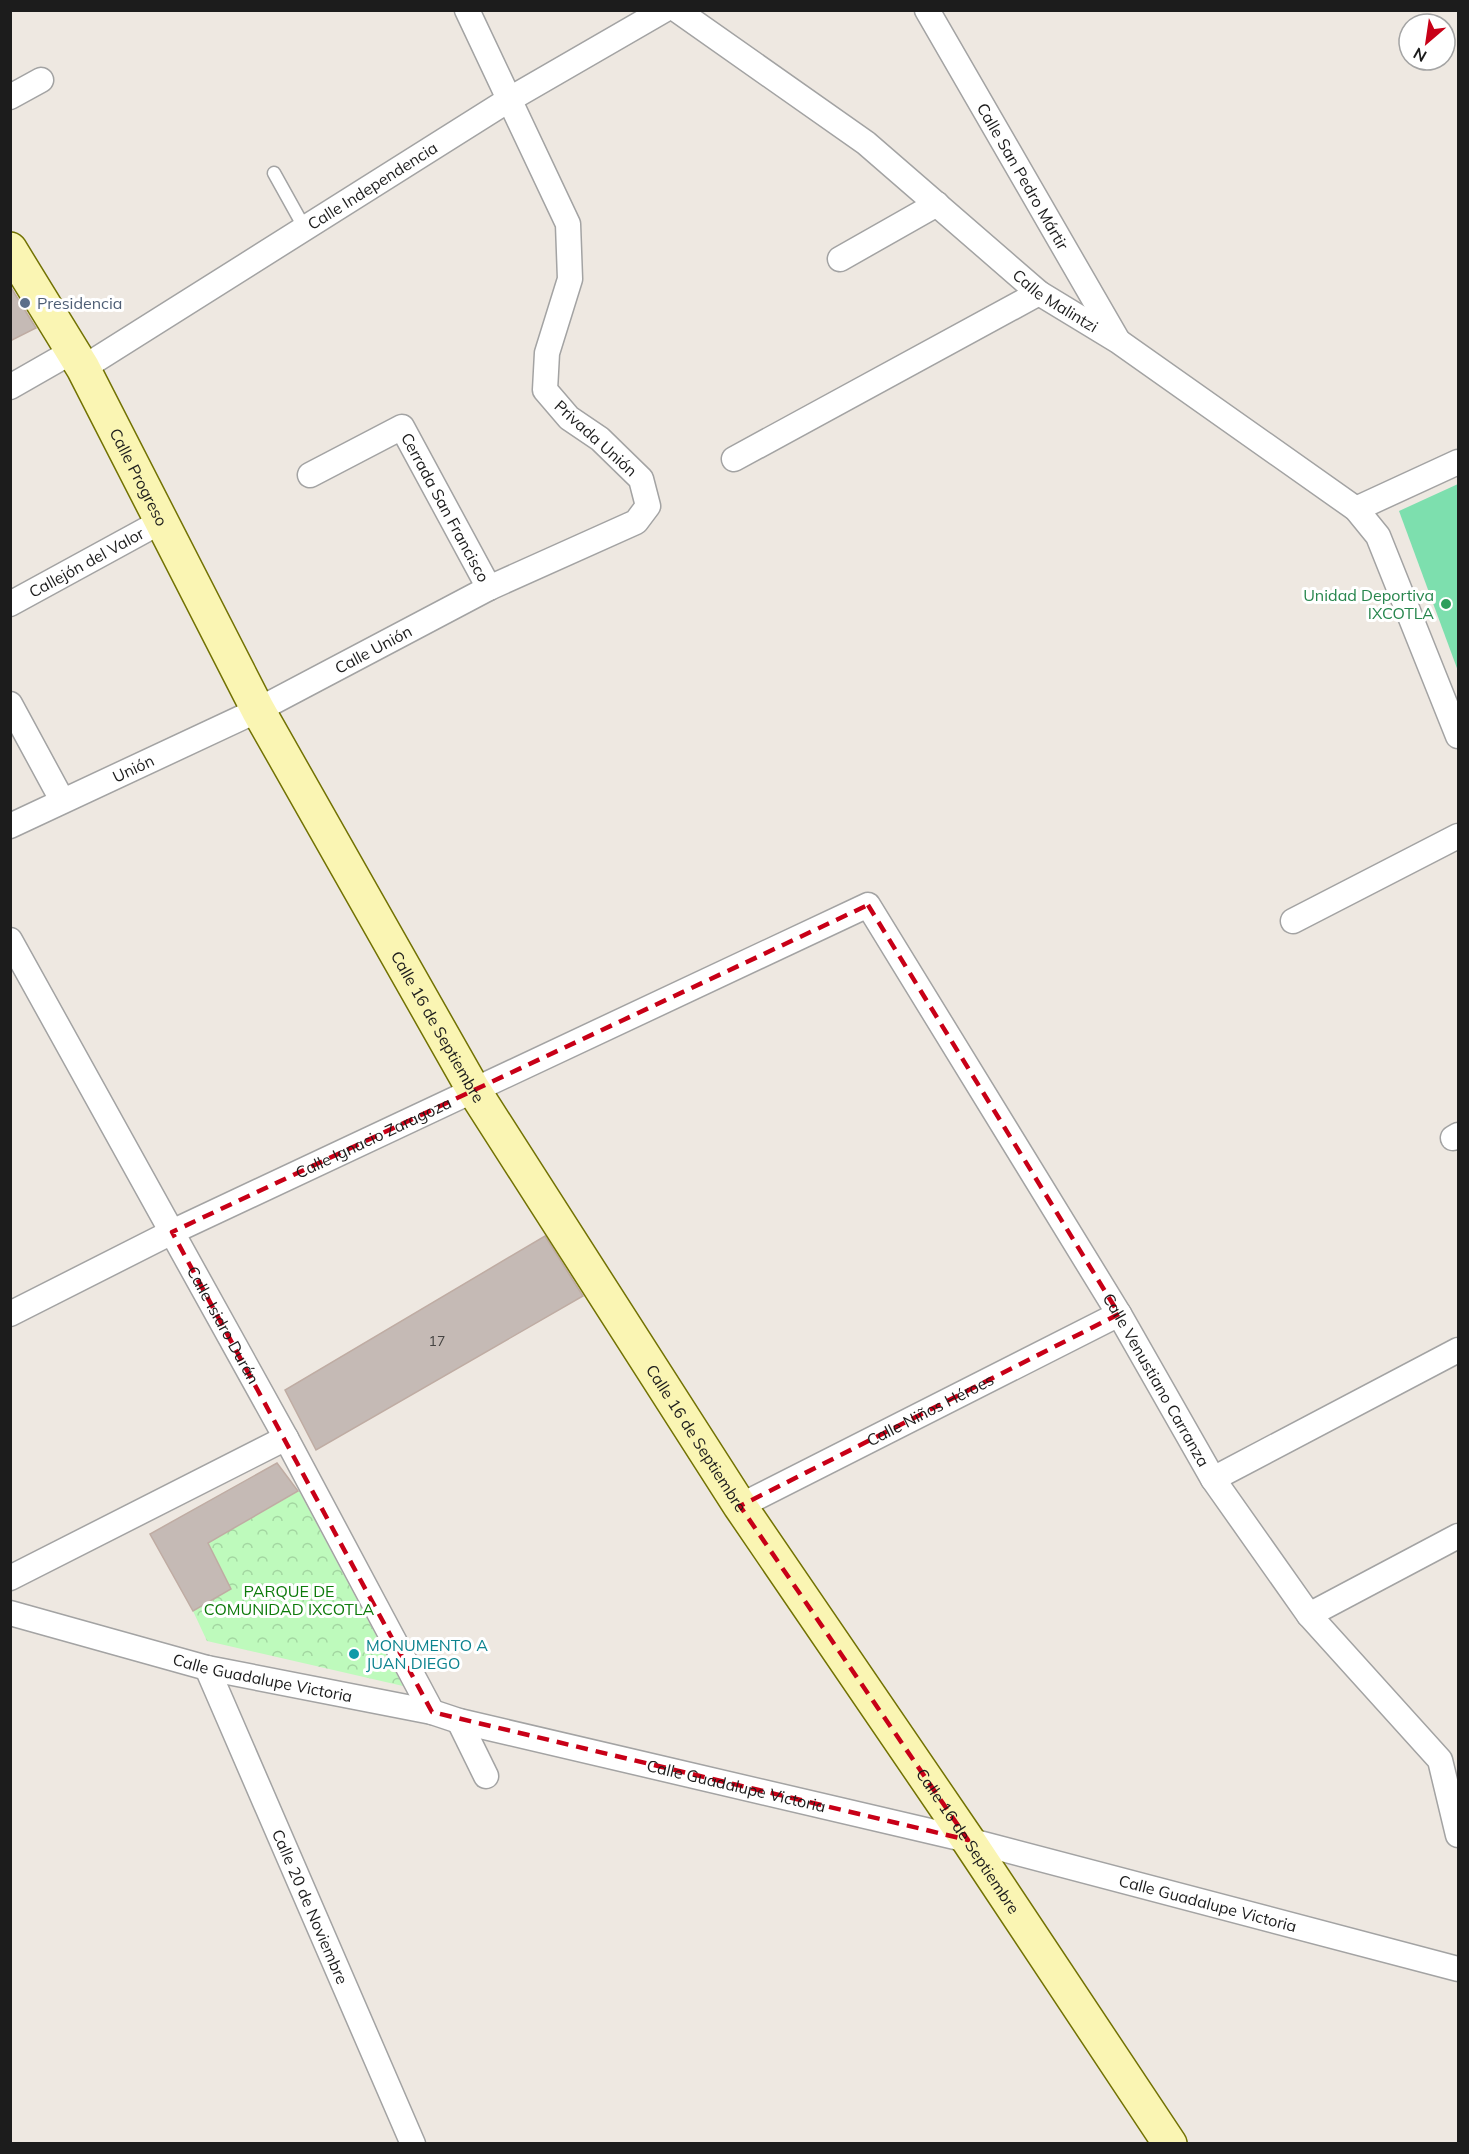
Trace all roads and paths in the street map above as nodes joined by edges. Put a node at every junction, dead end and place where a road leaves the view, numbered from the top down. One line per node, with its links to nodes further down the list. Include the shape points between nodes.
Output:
1 (467, 10): 7 (street)
2 (664, 10): 7 (street, Calle Independencia)
3 (677, 10): 9 (street, Calle Malintzi, via 866,143)
4 (932, 12): 14 (street, Calle San Pedro Mártir)
5 (40, 81): 6 (street)
6 (10, 97)
7 (510, 99): 10 (street, Calle Independencia); 22 (street, Privada Unión, via 568,224 570,279 547,353 545,390 569,418 600,440 640,479 648,506 636,522)
8 (274, 173): 10 (lane)
9 (937, 204): 12 (street); 13 (street, Calle Malintzi)
10 (304, 227): 15 (street, Calle Independencia)
11 (10, 249): 15 (street, Calle Progreso)
12 (840, 259)
13 (1039, 293): 14 (street, Calle Malintzi); 17 (street)
14 (1118, 341): 20 (street, Calle Malintzi)
15 (78, 360): 16 (street, Calle Independencia); 21 (street, Calle Progreso)
16 (10, 387)
17 (734, 459)
18 (1458, 462): 20 (street)
19 (310, 476): 22 (street, Cerrada San Francisco, via 402,427)
20 (1356, 509): 26 (street, Calle Malintzi, via 1378,536)
21 (162, 521): 23 (street, Callejón del Valor); 25 (street, Calle Progreso)
22 (489, 588): 25 (street, Calle Unión)
23 (10, 604)
24 (10, 704): 27 (street)
25 (258, 710): 27 (street, Unión); 33 (street, Calle 16 de Septiembre)
26 (1458, 736)
27 (62, 800): 28 (street, Unión)
28 (10, 826)
29 (1458, 836): 31 (street)
30 (868, 905): 33 (street, Calle Ignacio Zaragoza); 36 (street, Calle Venustiano Carranza)
31 (1293, 921)
32 (10, 940): 34 (street, Calle Isidro Durán)
33 (473, 1089): 34 (street, Calle Ignacio Zaragoza); 40 (street, Calle 16 de Septiembre)
34 (172, 1232): 35 (street, Calle Ignacio Zaragoza); 38 (street, Calle Isidro Durán)
35 (10, 1314)
36 (1119, 1314): 39 (street, Calle Venustiano Carranza); 40 (street, Calle Niños Héroes)
37 (1458, 1350): 39 (street)
38 (286, 1438): 42 (street); 46 (street, Calle Isidro Durán)
39 (1214, 1479): 44 (street, Calle Venustiano Carranza)
40 (740, 1506): 50 (street, Calle 16 de Septiembre)
41 (1458, 1536): 44 (street)
42 (10, 1578)
43 (10, 1614): 45 (street, Calle Guadalupe Victoria)
44 (1309, 1615): 49 (street, Calle Venustiano Carranza, via 1440,1760)
45 (207, 1668): 46 (street, Calle Guadalupe Victoria); 52 (street, Calle 20 de Noviembre)
46 (432, 1712): 47 (street, Calle Guadalupe Victoria)
47 (459, 1720): 48 (street); 50 (street, Calle Guadalupe Victoria)
48 (486, 1776)
49 (1458, 1835)
50 (968, 1840): 51 (street, Calle Guadalupe Victoria); 53 (street, Calle 16 de Septiembre)
51 (1458, 1969)
52 (413, 2144)
53 (1170, 2144)

